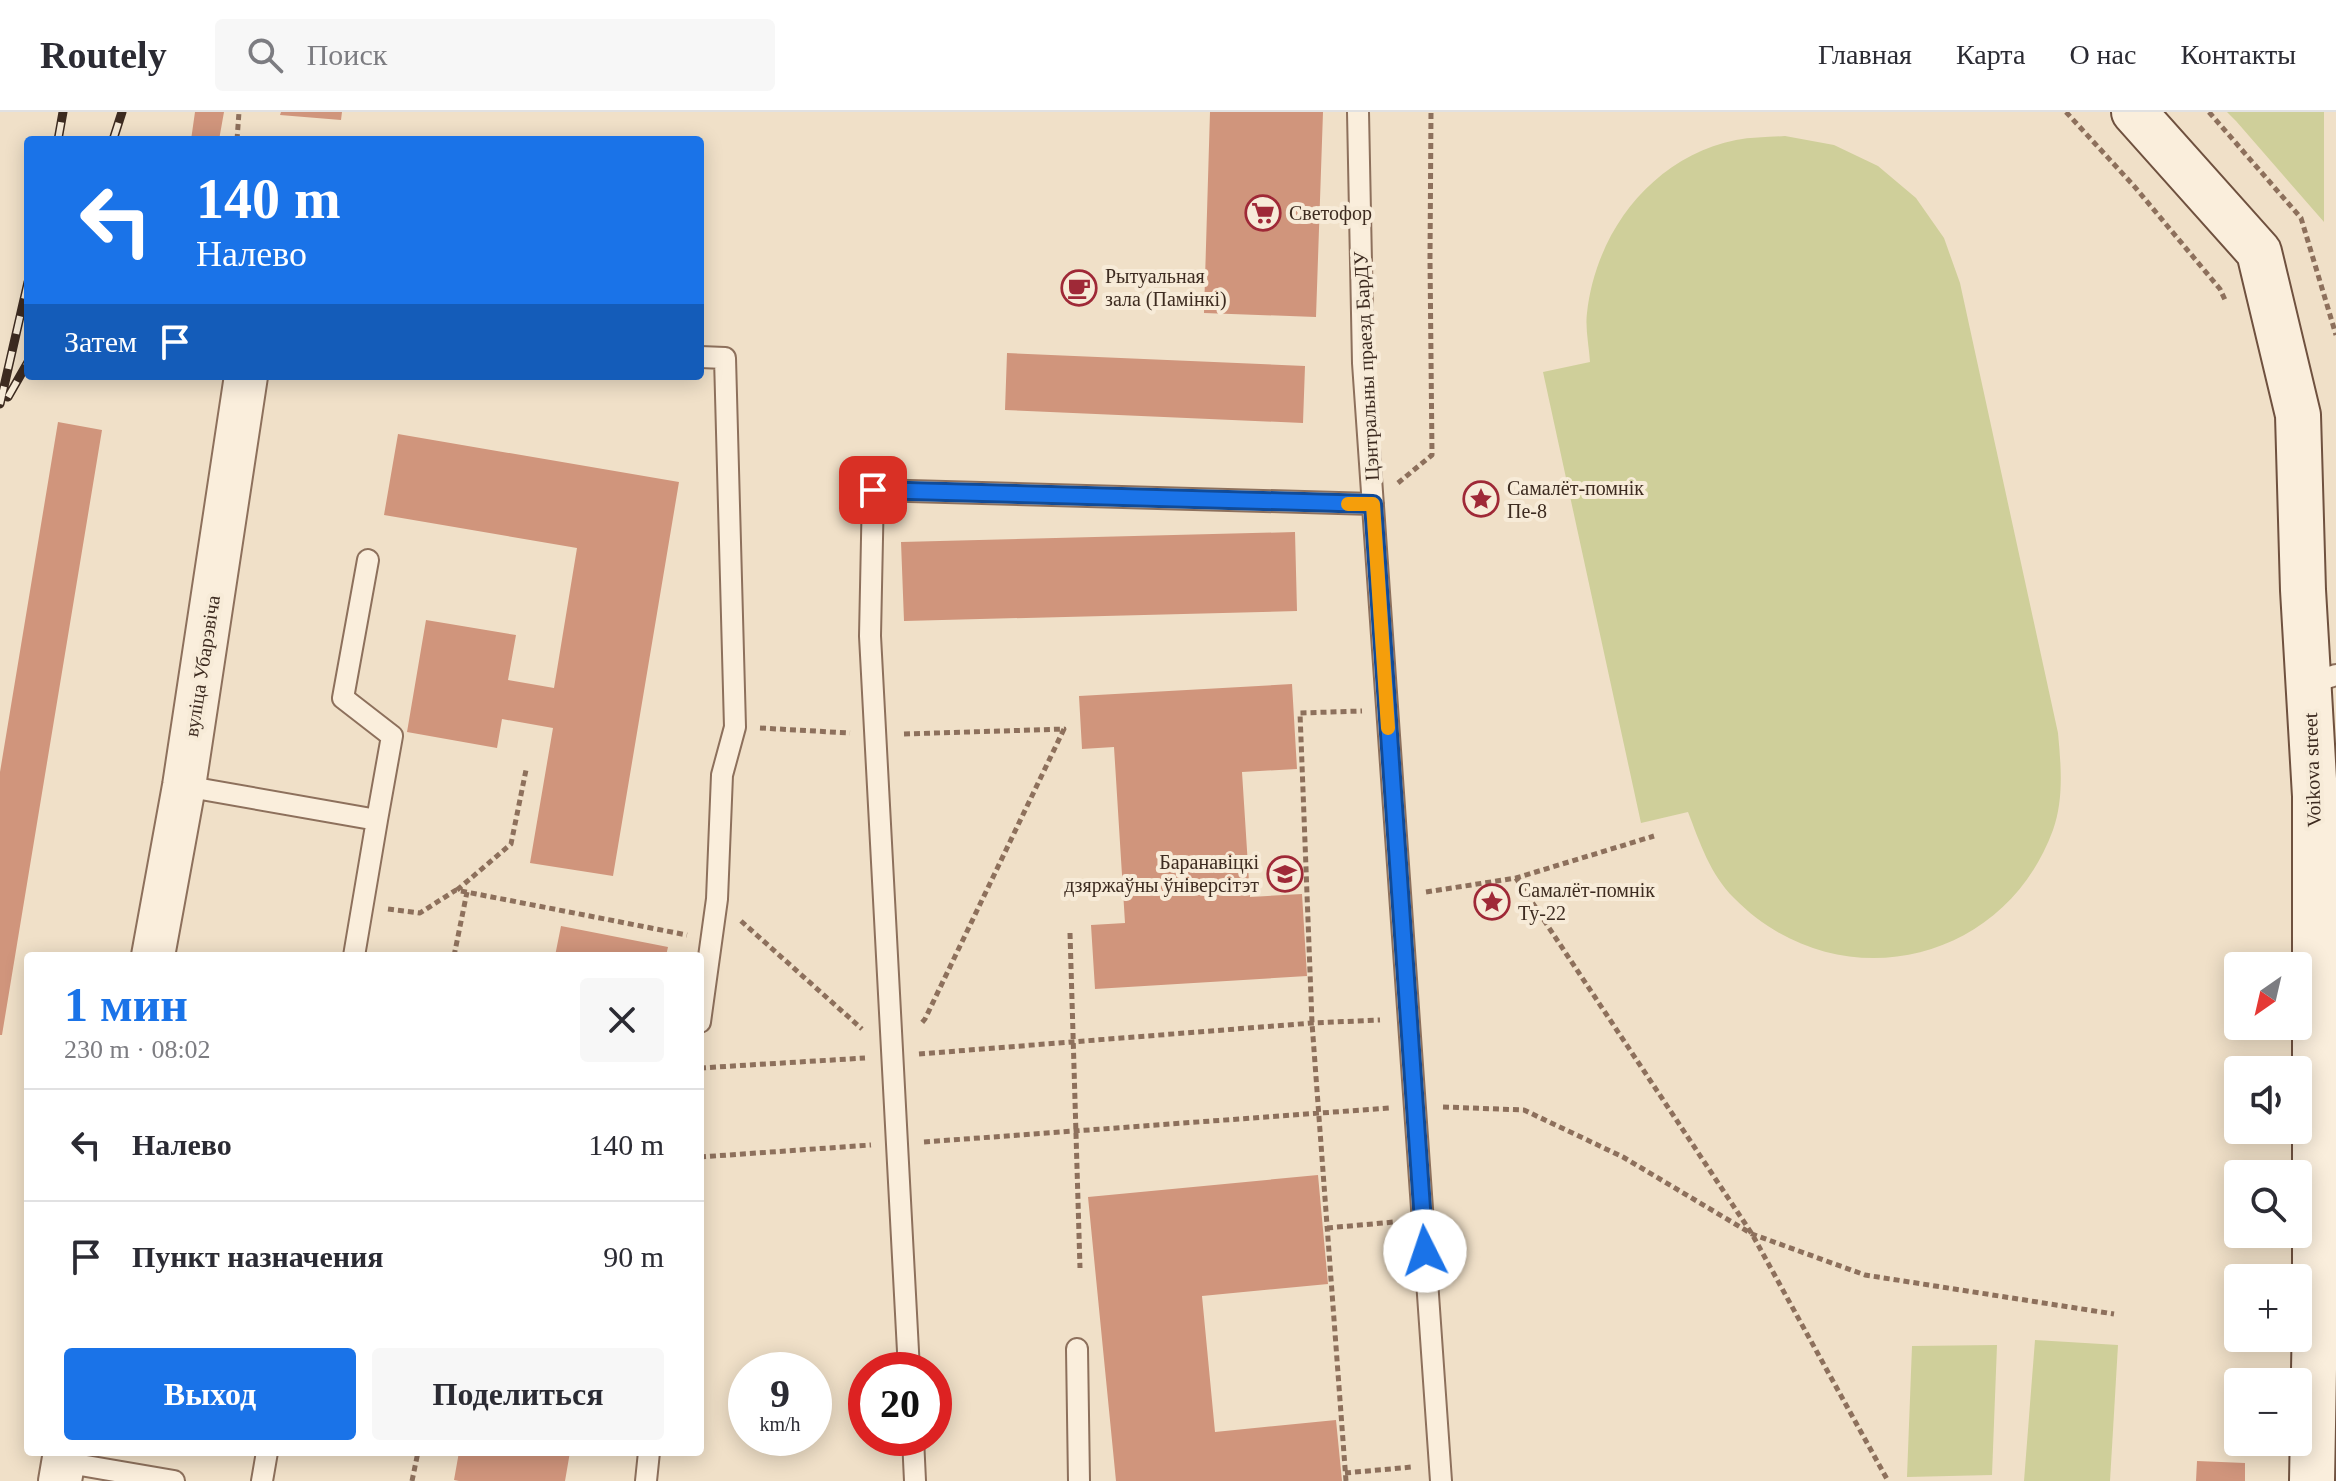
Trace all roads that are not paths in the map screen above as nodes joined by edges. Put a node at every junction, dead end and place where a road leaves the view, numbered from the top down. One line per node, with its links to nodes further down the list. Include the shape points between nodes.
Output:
1 (1358, 112): 5 (lane, Цэнтральны праезд БарДУ, via 1363,363)
2 (2134, 112): 7 (main road, Voikova street, via 2259,252 2298,415 2303,590)
3 (704, 357): 13 (lane, via 725,358 735,727 722,775 717,899)
4 (245, 380): 9 (street, вуліца Убарэвіча)
5 (1373, 504): 15 (lane, via 873,490 870,636); 20 (lane, Цэнтральны праезд БарДУ)
6 (368, 560): 10 (lane, via 343,698 392,736)
7 (2322, 679): 8 (main road, Voikova street)
8 (2328, 758): 26 (main road, Voikova street, via 2315,796)
9 (184, 786): 10 (lane); 11 (street, вуліца Убарэвіча)
10 (377, 820): 12 (lane)
11 (154, 952)
12 (355, 952)
13 (704, 992)
14 (1077, 1349): 25 (lane)
15 (908, 1352)
16 (266, 1456): 22 (lane)
17 (649, 1456): 23 (lane)
18 (914, 1456): 24 (lane)
19 (63, 1465): 21 (lane)
20 (1441, 1473)
21 (174, 1481)
22 (262, 1481)
23 (646, 1481)
24 (915, 1481)
25 (1079, 1481)
26 (2312, 1481)

